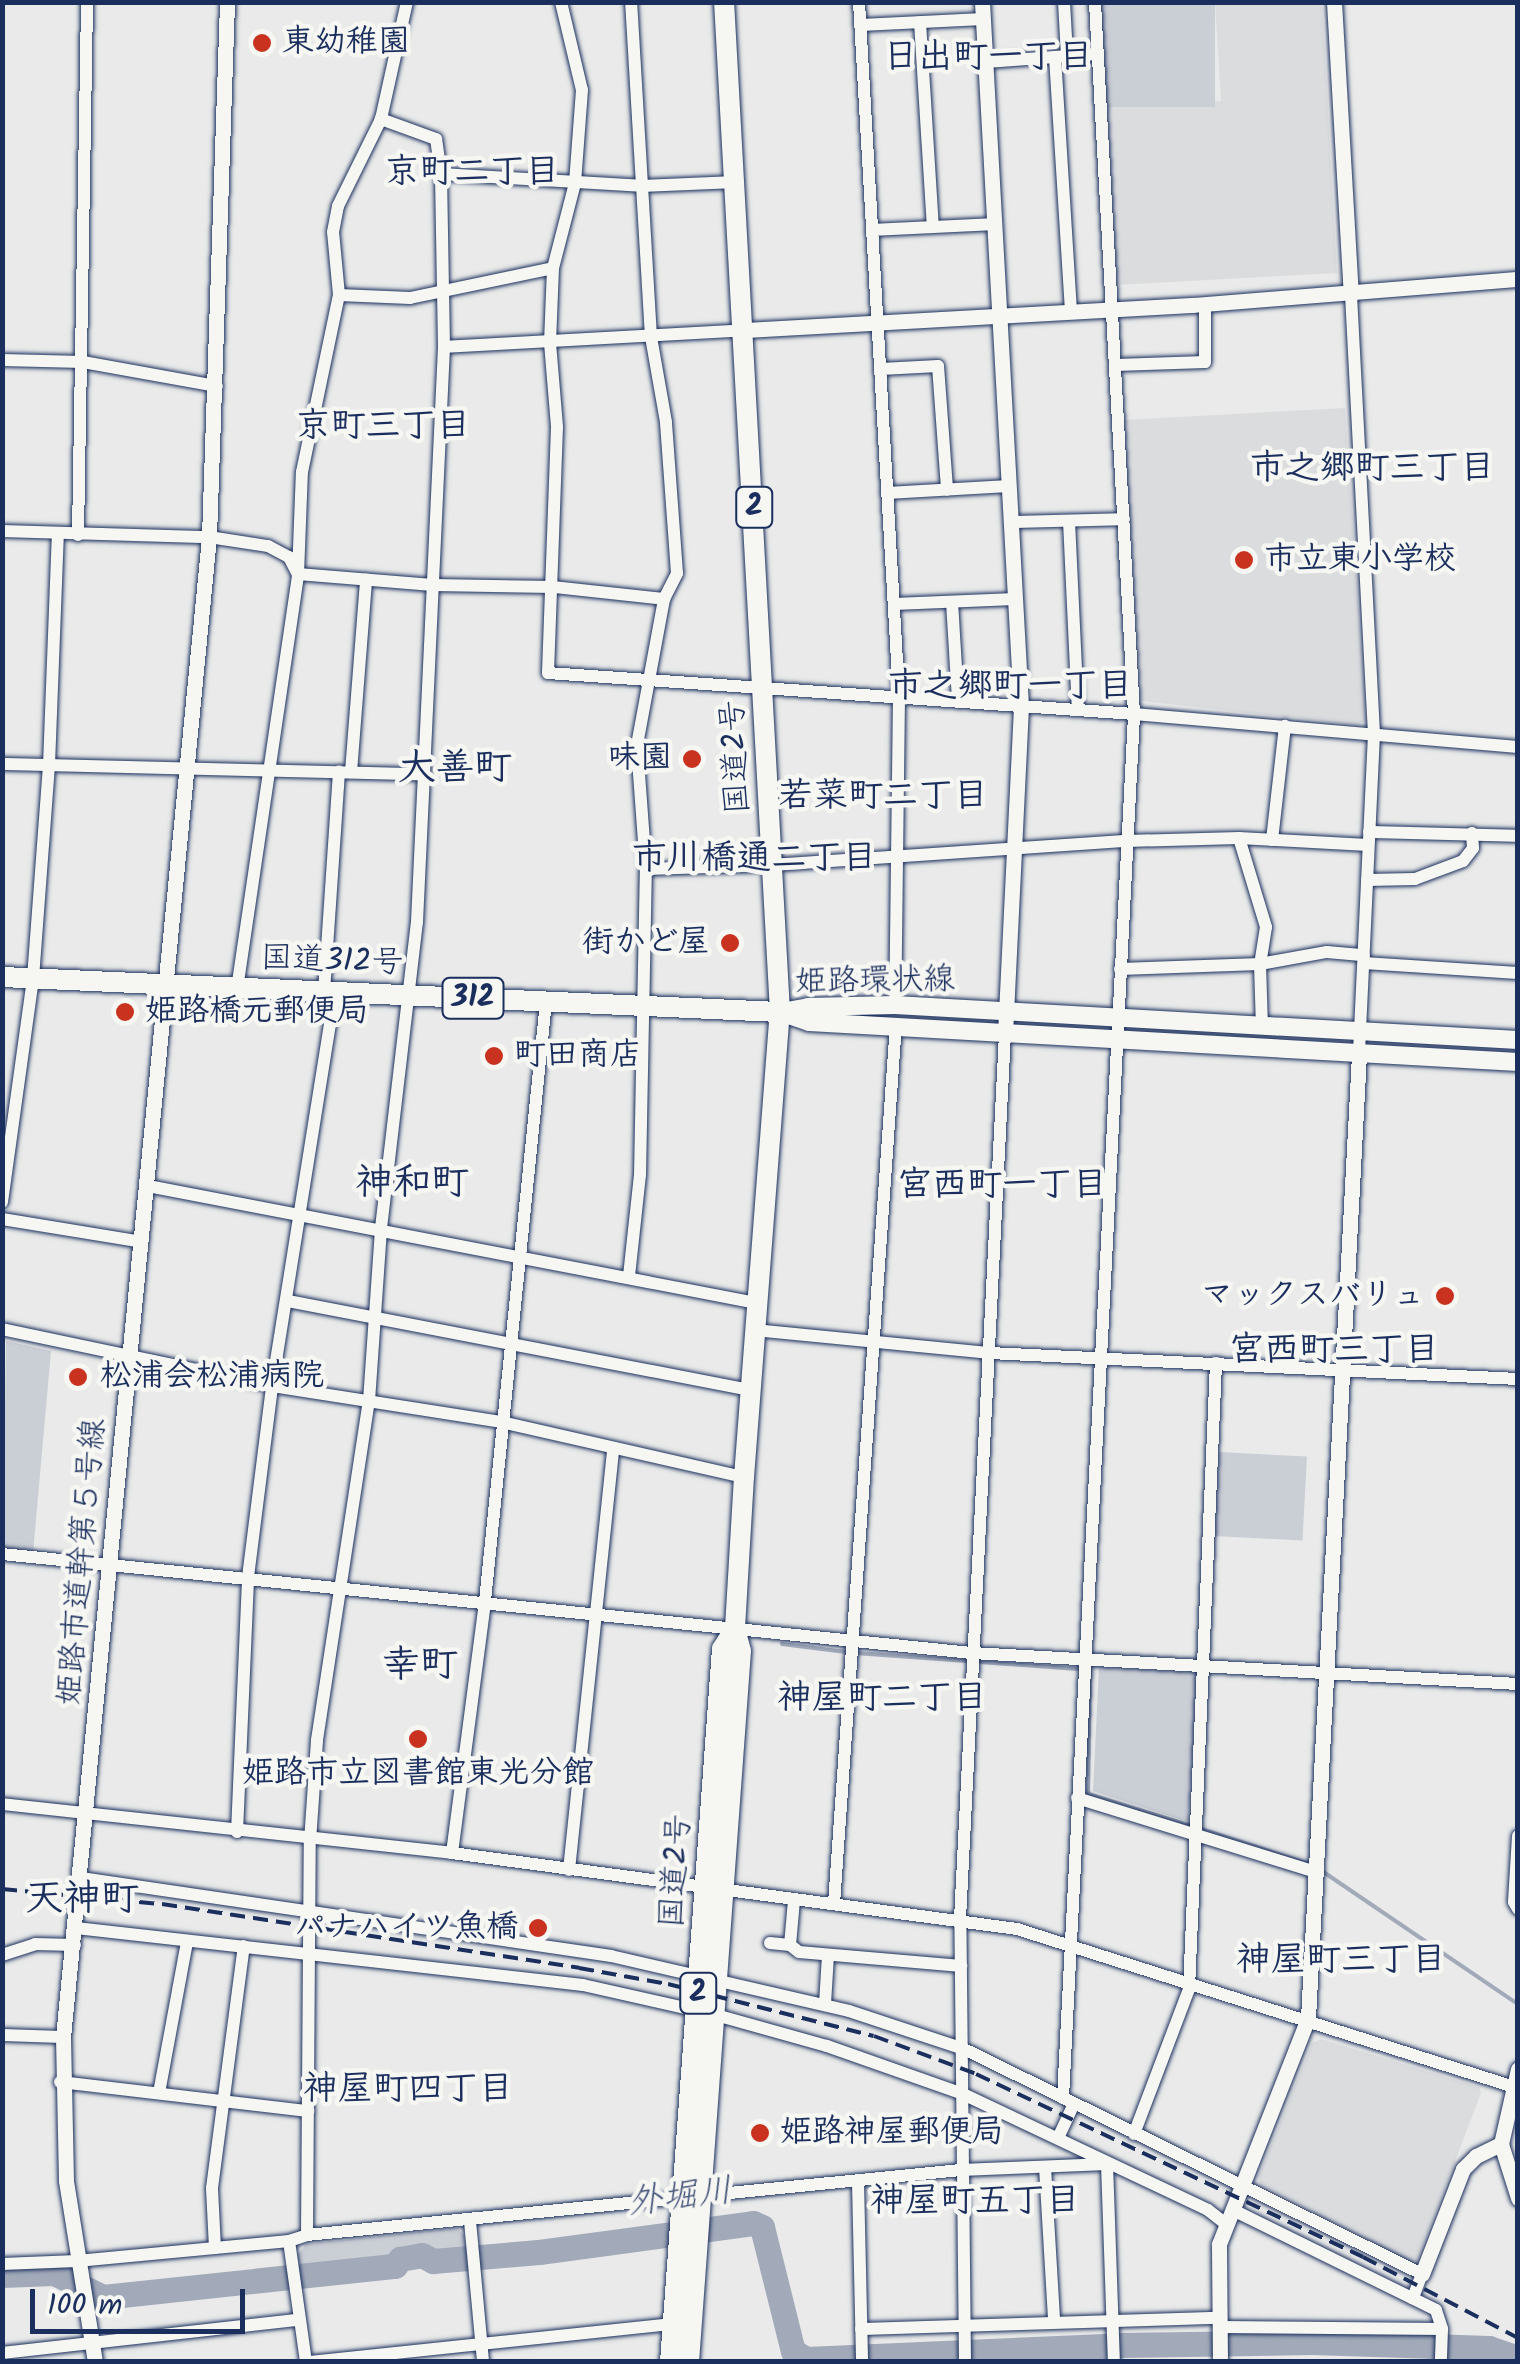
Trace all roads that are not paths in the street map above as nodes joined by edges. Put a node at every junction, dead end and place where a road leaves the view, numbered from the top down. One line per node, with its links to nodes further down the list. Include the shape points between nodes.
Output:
1 (87, 2): 40 (street)
2 (227, 2): 43 (street, 姫路市道幹第５号線)
3 (406, 2): 17 (street)
4 (561, 2): 20 (street, via 582,90)
5 (632, 2): 21 (street)
6 (724, 2): 19 (highway, 国道2号 / 2)
7 (859, 2): 13 (street)
8 (1064, 2): 15 (street)
9 (1095, 2): 14 (street)
10 (1334, 2): 29 (street)
11 (982, 11): 12 (street); 16 (street)
12 (920, 22): 13 (street); 23 (street)
13 (860, 25): 24 (street)
14 (1096, 54): 15 (street); 31 (street)
15 (1061, 56): 16 (street); 32 (street)
16 (986, 62): 22 (street)
17 (381, 118): 18 (street, via 436,140); 28 (street, via 338,206 333,232)
18 (441, 174): 20 (street); 27 (street)
19 (736, 182): 21 (street); 35 (highway, 国道2号 / 2)
20 (575, 183): 21 (street); 25 (street)
21 (642, 186): 36 (street)
22 (995, 224): 23 (street); 33 (street)
23 (933, 227): 24 (street)
24 (872, 230): 34 (street)
25 (553, 268): 27 (street); 37 (street)
26 (1518, 280): 29 (street)
27 (443, 292): 28 (street, via 410,298); 38 (street)
28 (339, 294): 54 (street, via 302,472)
29 (1351, 295): 30 (street); 70 (street)
30 (1204, 304): 31 (street); 41 (street, via 1205,362)
31 (1112, 308): 32 (street); 41 (street)
32 (1072, 311): 33 (street)
33 (1000, 316): 34 (street); 44 (street)
34 (877, 323): 35 (street); 42 (street)
35 (744, 330): 36 (street); 63 (highway, 国道2号 / 2)
36 (650, 337): 37 (street); 58 (street, via 673,489 677,573)
37 (550, 343): 38 (street); 57 (street, via 557,427)
38 (444, 347): 56 (street)
39 (2, 360): 40 (street)
40 (83, 362): 43 (street); 52 (street)
41 (1116, 364): 47 (street)
42 (880, 368): 45 (street, via 938,366); 46 (street)
43 (217, 386): 53 (street, 姫路市道幹第５号線)
44 (1009, 486): 45 (street); 49 (street)
45 (947, 490): 46 (street)
46 (887, 493): 61 (street)
47 (1124, 519): 48 (street); 68 (street)
48 (1069, 520): 49 (street); 67 (street)
49 (1011, 522): 59 (street)
50 (2, 531): 51 (street)
51 (58, 534): 52 (street); 73 (street)
52 (78, 535): 53 (street)
53 (209, 538): 54 (street, via 268,546 288,557); 74 (street, 姫路市道幹第５号線)
54 (298, 574): 55 (street); 75 (street)
55 (366, 580): 56 (street); 76 (street)
56 (433, 586): 57 (street); 77 (street)
57 (554, 587): 58 (street); 62 (street, via 548,673)
58 (664, 599): 62 (street)
59 (1015, 599): 60 (street); 66 (street)
60 (952, 602): 61 (street); 65 (street)
61 (894, 604): 64 (street)
62 (650, 682): 63 (street); 87 (street, via 637,745)
63 (764, 692): 64 (street); 86 (highway, 国道2号 / 2)
64 (899, 696): 65 (street); 85 (street)
65 (958, 701): 66 (street)
66 (1021, 707): 67 (street); 84 (street)
67 (1078, 710): 68 (street)
68 (1134, 714): 69 (street); 83 (street)
69 (1286, 726): 70 (street); 82 (street)
70 (1374, 734): 71 (street); 81 (street)
71 (1518, 747)
72 (2, 764): 73 (street)
73 (50, 765): 74 (street); 94 (street)
74 (188, 767): 75 (street); 95 (street, 姫路市道幹第５号線)
75 (273, 770): 76 (street); 96 (street)
76 (345, 772): 77 (street); 97 (street)
77 (422, 774): 98 (street)
78 (1472, 834): 79 (street); 81 (street); 88 (street, via 1473,848 1464,860 1415,879)
79 (1518, 836)
80 (1239, 838): 82 (street); 83 (street); 90 (street, via 1266,926)
81 (1368, 838): 82 (street); 88 (street)
82 (1272, 840)
83 (1127, 841): 84 (street); 91 (street)
84 (1015, 851): 85 (street); 103 (street)
85 (897, 857): 86 (street); 101 (street)
86 (772, 865): 87 (street); 102 (highway, 国道2号 / 2)
87 (646, 869): 100 (street)
88 (1367, 880): 89 (street)
89 (1364, 959): 90 (street, via 1328,952); 92 (street); 107 (street)
90 (1260, 964): 91 (street); 106 (street)
91 (1120, 969): 104 (street)
92 (1518, 973)
93 (2, 977): 94 (highway, 国道312号 / 312)
94 (33, 978): 95 (highway, 国道312号 / 312); 114 (street)
95 (166, 988): 96 (highway, 国道312号 / 312); 113 (street, 姫路市道幹第５号線)
96 (237, 989): 97 (highway, 国道312号 / 312)
97 (329, 992): 98 (highway, 国道312号 / 312); 115 (street)
98 (408, 994): 99 (highway, 国道312号 / 312); 117 (street)
99 (546, 1002): 100 (highway, 国道312号 / 312); 119 (street)
100 (642, 1006): 102 (highway, 国道312号 / 312); 120 (street, via 640,1175)
101 (895, 1006): 102 (main road, 姫路環状線); 103 (main road, 姫路環状線)
102 (780, 1012): 105 (main road, 姫路環状線, via 810,1022); 122 (highway, 国道2号 / 2)
103 (1007, 1013): 104 (main road, 姫路環状線); 108 (street)
104 (1118, 1018): 106 (main road, 姫路環状線); 109 (street)
105 (896, 1026): 108 (main road, 姫路環状線); 126 (street)
106 (1262, 1026): 107 (main road, 姫路環状線)
107 (1361, 1032): 110 (main road, 姫路環状線); 111 (street)
108 (1006, 1033): 109 (main road, 姫路環状線); 128 (street)
109 (1117, 1038): 111 (main road, 姫路環状線); 130 (street)
110 (1518, 1040)
111 (1359, 1054): 112 (main road, 姫路環状線); 132 (street)
112 (1518, 1062)
113 (148, 1186): 115 (street); 118 (street, 姫路市道幹第５号線)
114 (2, 1202)
115 (302, 1213): 117 (street); 121 (street)
116 (2, 1219): 118 (street)
117 (382, 1228): 119 (street); 123 (street)
118 (142, 1242): 129 (street, 姫路市道幹第５号線)
119 (518, 1256): 120 (street); 127 (street)
120 (629, 1276): 122 (street)
121 (288, 1301): 123 (street); 134 (street)
122 (757, 1303): 125 (highway, 国道2号 / 2)
123 (376, 1318): 127 (street); 136 (street)
124 (2, 1330): 129 (street)
125 (756, 1330): 126 (street); 135 (highway, 国道2号 / 2)
126 (875, 1340): 128 (street); 147 (street)
127 (509, 1344): 135 (street); 137 (street)
128 (990, 1353): 130 (street); 148 (street)
129 (130, 1356): 134 (street); 141 (street, 姫路市道幹第５号線)
130 (1103, 1358): 131 (street); 149 (street)
131 (1216, 1363): 132 (street); 150 (street)
132 (1342, 1370): 133 (street); 151 (street)
133 (1518, 1379)
134 (272, 1386): 136 (street); 142 (street)
135 (750, 1390): 139 (highway, 国道2号 / 2)
136 (369, 1401): 137 (street); 143 (street)
137 (501, 1422): 138 (street); 144 (street)
138 (613, 1450): 139 (street); 145 (street)
139 (744, 1476): 146 (highway, 国道2号 / 2)
140 (2, 1554): 141 (street)
141 (111, 1564): 142 (street); 155 (street, 姫路市道幹第５号線)
142 (248, 1577): 143 (street); 156 (street)
143 (338, 1586): 144 (street); 159 (street)
144 (485, 1601): 145 (street); 160 (street)
145 (594, 1613): 146 (street); 161 (street)
146 (735, 1628): 147 (street); 164 (highway, 国道2号 / 2, via 722,1649)
147 (852, 1639): 148 (street); 166 (street)
148 (972, 1653): 149 (street); 169 (street)
149 (1084, 1658): 150 (street); 153 (street)
150 (1203, 1664): 151 (street); 157 (street)
151 (1325, 1674): 152 (street); 162 (street)
152 (1518, 1684)
153 (1077, 1798): 157 (street); 174 (street)
154 (2, 1804): 155 (street)
155 (86, 1813): 156 (street); 163 (street, 姫路市道幹第５号線)
156 (237, 1832): 159 (street)
157 (1194, 1834): 162 (street); 181 (street)
158 (1518, 1836): 168 (street)
159 (310, 1841): 160 (street); 167 (street)
160 (452, 1854): 161 (street)
161 (569, 1870): 164 (street)
162 (1316, 1872): 184 (street)
163 (81, 1878): 167 (street); 170 (street, 姫路市道幹第５号線)
164 (715, 1890): 165 (street); 180 (highway, 国道2号 / 2)
165 (794, 1900): 166 (street); 173 (street)
166 (834, 1904): 169 (street)
167 (312, 1910): 176 (street); 180 (street)
168 (1518, 1910)
169 (960, 1919): 174 (street); 179 (street)
170 (75, 1936): 171 (street); 177 (street); 186 (street, 姫路市道幹第５号線)
171 (188, 1942): 175 (street); 191 (street)
172 (770, 1943): 173 (street)
173 (790, 1944): 178 (street)
174 (1071, 1944): 181 (street); 194 (street)
175 (244, 1946): 176 (street); 193 (street)
176 (312, 1954): 183 (street, via 583,1985); 195 (street)
177 (2, 1955)
178 (828, 1956): 179 (street); 182 (street)
179 (961, 1966): 187 (street)
180 (709, 1977): 182 (street); 183 (highway, 国道2号 / 2)
181 (1188, 1980): 184 (street); 196 (street)
182 (825, 2004): 187 (street)
183 (706, 2013): 192 (street); 204 (highway, 国道2号 / 2)
184 (1308, 2018): 190 (street); 203 (street)
185 (2, 2035): 186 (street)
186 (62, 2037): 189 (street, 姫路市道幹第５号線)
187 (964, 2050): 192 (street); 194 (street)
188 (1518, 2069): 190 (street)
189 (60, 2082): 191 (street); 211 (street, 姫路市道幹第５号線)
190 (1511, 2086): 198 (street)
191 (160, 2093): 193 (street)
192 (964, 2094): 197 (street); 201 (street)
193 (227, 2101): 195 (street); 210 (street, via 212,2188)
194 (1069, 2101): 196 (street); 197 (street)
195 (308, 2110): 208 (street)
196 (1134, 2134): 203 (street)
197 (1058, 2138): 199 (street)
198 (1501, 2144): 205 (street); 213 (street, via 1463,2169)
199 (1107, 2164): 200 (street); 206 (street); 215 (street)
200 (1045, 2167): 201 (street); 217 (street)
201 (961, 2170): 202 (street); 220 (street)
202 (858, 2182): 204 (street); 221 (street)
203 (1245, 2186): 206 (street); 213 (street)
204 (692, 2197): 207 (street); 219 (highway, 国道2号 / 2); 234 (highway, 国道2号 / 2)
205 (1518, 2198)
206 (1231, 2218): 214 (street); 218 (street, via 1219,2244)
207 (470, 2221): 208 (street); 224 (street)
208 (307, 2236): 209 (street)
209 (288, 2241): 210 (street); 216 (street)
210 (215, 2248): 211 (street)
211 (77, 2261): 212 (street); 223 (street, 姫路市道幹第５号線)
212 (2, 2264)
213 (1422, 2274): 214 (street)
214 (1412, 2298): 222 (street, via 1436,2310)
215 (1114, 2318): 217 (street); 218 (street); 227 (street)
216 (298, 2320): 223 (street); 231 (street)
217 (1054, 2320): 220 (street)
218 (1220, 2322): 222 (street); 226 (street)
219 (673, 2324): 224 (street); 233 (highway, 国道2号 / 2)
220 (964, 2326): 221 (street); 229 (street)
221 (861, 2329): 235 (street)
222 (1442, 2330): 228 (street)
223 (91, 2342): 225 (street); 230 (street, 姫路市道幹第５号線)
224 (481, 2346): 231 (street); 232 (street)
225 (2, 2353)
226 (1220, 2357)
227 (1114, 2359)
228 (1441, 2359)
229 (965, 2360)
230 (95, 2362)
231 (308, 2362)
232 (483, 2362)
233 (670, 2362)
234 (688, 2362)
235 (862, 2362)

